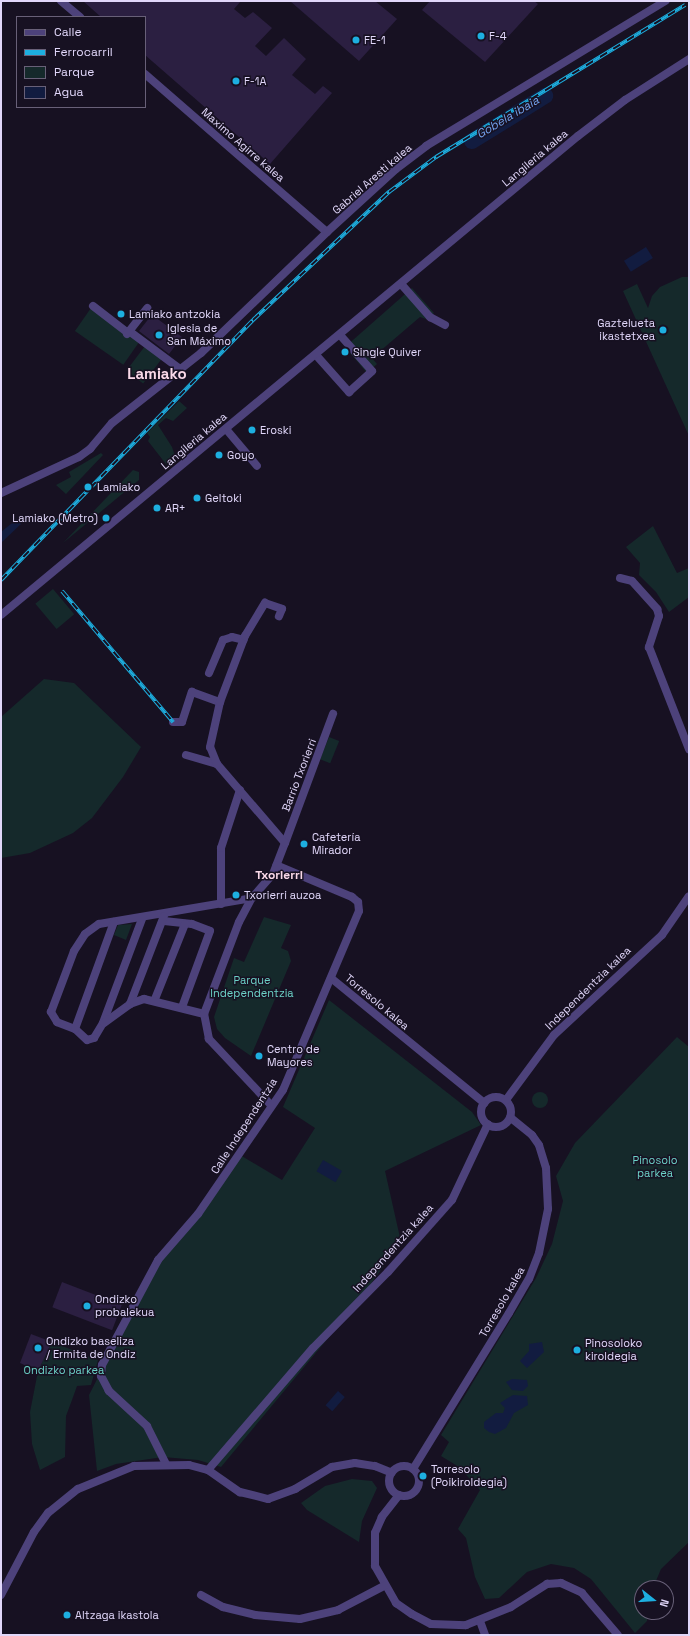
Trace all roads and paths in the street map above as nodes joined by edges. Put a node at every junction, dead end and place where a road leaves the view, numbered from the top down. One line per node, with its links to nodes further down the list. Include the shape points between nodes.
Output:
1 (61, 1): 3 (street)
2 (665, 1): 6 (street, Gabriel Aresti kalea, via 426,146)
3 (79, 16)
4 (689, 59): 7 (street, Langileria kalea, via 625,100 578,136)
5 (146, 75): 6 (street, Maximo Agirre kalea)
6 (327, 232): 14 (street, Gabriel Aresti kalea, via 201,353)
7 (402, 285): 10 (street, via 430,317); 12 (street, Langileria kalea)
8 (93, 306): 11 (street)
9 (147, 308): 11 (street)
10 (445, 325)
11 (128, 333): 14 (street)
12 (340, 335): 13 (street, Langileria kalea); 13 (street, via 372,371 349,392)
13 (316, 355): 15 (street, Langileria kalea)
14 (180, 369): 17 (street, Gabriel Aresti kalea, via 112,423 79,457)
15 (226, 429): 16 (street); 19 (street, Langileria kalea)
16 (257, 466)
17 (1, 493)
18 (620, 578): 26 (street, via 632,581 657,609 659,616 649,647)
19 (1, 615)
20 (279, 616): 21 (street, via 282,609 265,603)
21 (244, 640): 22 (street, via 232,637 223,640); 23 (street)
22 (209, 673)
23 (220, 702): 25 (street, via 192,692 182,722); 28 (street, via 210,747)
24 (333, 714): 30 (street, Barrio Txorierri)
25 (174, 718)
26 (689, 749)
27 (186, 755): 28 (street)
28 (217, 764): 29 (street)
29 (240, 790): 30 (street); 34 (street, via 221,848)
30 (285, 843): 31 (street, Barrio Txorierri)
31 (276, 865): 33 (street, Barrio Txorierri, via 273,874); 39 (street, Calle Independentzia, via 358,902 359,911)
32 (689, 896): 46 (street, Independentzia kalea, via 677,918 662,935 554,1035)
33 (252, 898): 34 (street); 43 (street, Barrio Txorierri, via 239,922)
34 (221, 904): 35 (street)
35 (164, 918): 36 (street); 38 (street); 41 (street)
36 (142, 919): 37 (street); 44 (street)
37 (114, 922): 45 (street); 45 (street, via 99,924 85,934 74,951 51,1012 57,1022)
38 (185, 924): 40 (street); 42 (street, via 207,928 210,936)
39 (331, 978): 47 (street, Torresolo kalea); 48 (street, Calle Independentzia, via 283,1090)
40 (154, 1000): 41 (street, via 144,998); 42 (street)
41 (130, 1004): 44 (street)
42 (182, 1007): 43 (street)
43 (204, 1014): 48 (street, via 209,1039)
44 (103, 1023): 45 (street, via 94,1038 87,1040)
45 (75, 1029)
46 (506, 1100): 47 (street, via 496,1097); 49 (street, via 511,1108)
47 (484, 1103): 50 (street, via 482,1117)
48 (271, 1105): 51 (street, Calle Independentzia, via 240,1155 198,1214 158,1260 102,1365 104,1382 109,1390 147,1426)
49 (510, 1117): 50 (street, via 502,1126); 52 (street, Torresolo kalea, via 532,1135 542,1154 549,1197 544,1237 529,1279)
50 (488, 1124): 53 (street, Independentzia kalea, via 452,1200 325,1336)
51 (166, 1464): 53 (street, via 189,1465); 57 (street, via 134,1466 78,1489 48,1512 34,1532)
52 (413, 1469): 54 (street, via 402,1466); 55 (street, via 419,1480 416,1489 409,1495)
53 (208, 1470): 54 (street, via 240,1492 268,1499 295,1489 332,1467 355,1463 375,1466)
54 (392, 1473): 55 (street, via 390,1484)
55 (399, 1495): 56 (street, via 382,1517 375,1533 374,1566)
56 (384, 1586): 58 (street, via 338,1610 300,1619 255,1616 223,1606); 59 (street, via 396,1603 431,1624 449,1626)
57 (1, 1595)
58 (201, 1595)
59 (480, 1621): 60 (street); 61 (street, via 511,1607 538,1588 561,1583 582,1593)
60 (485, 1635)
61 (618, 1635)

